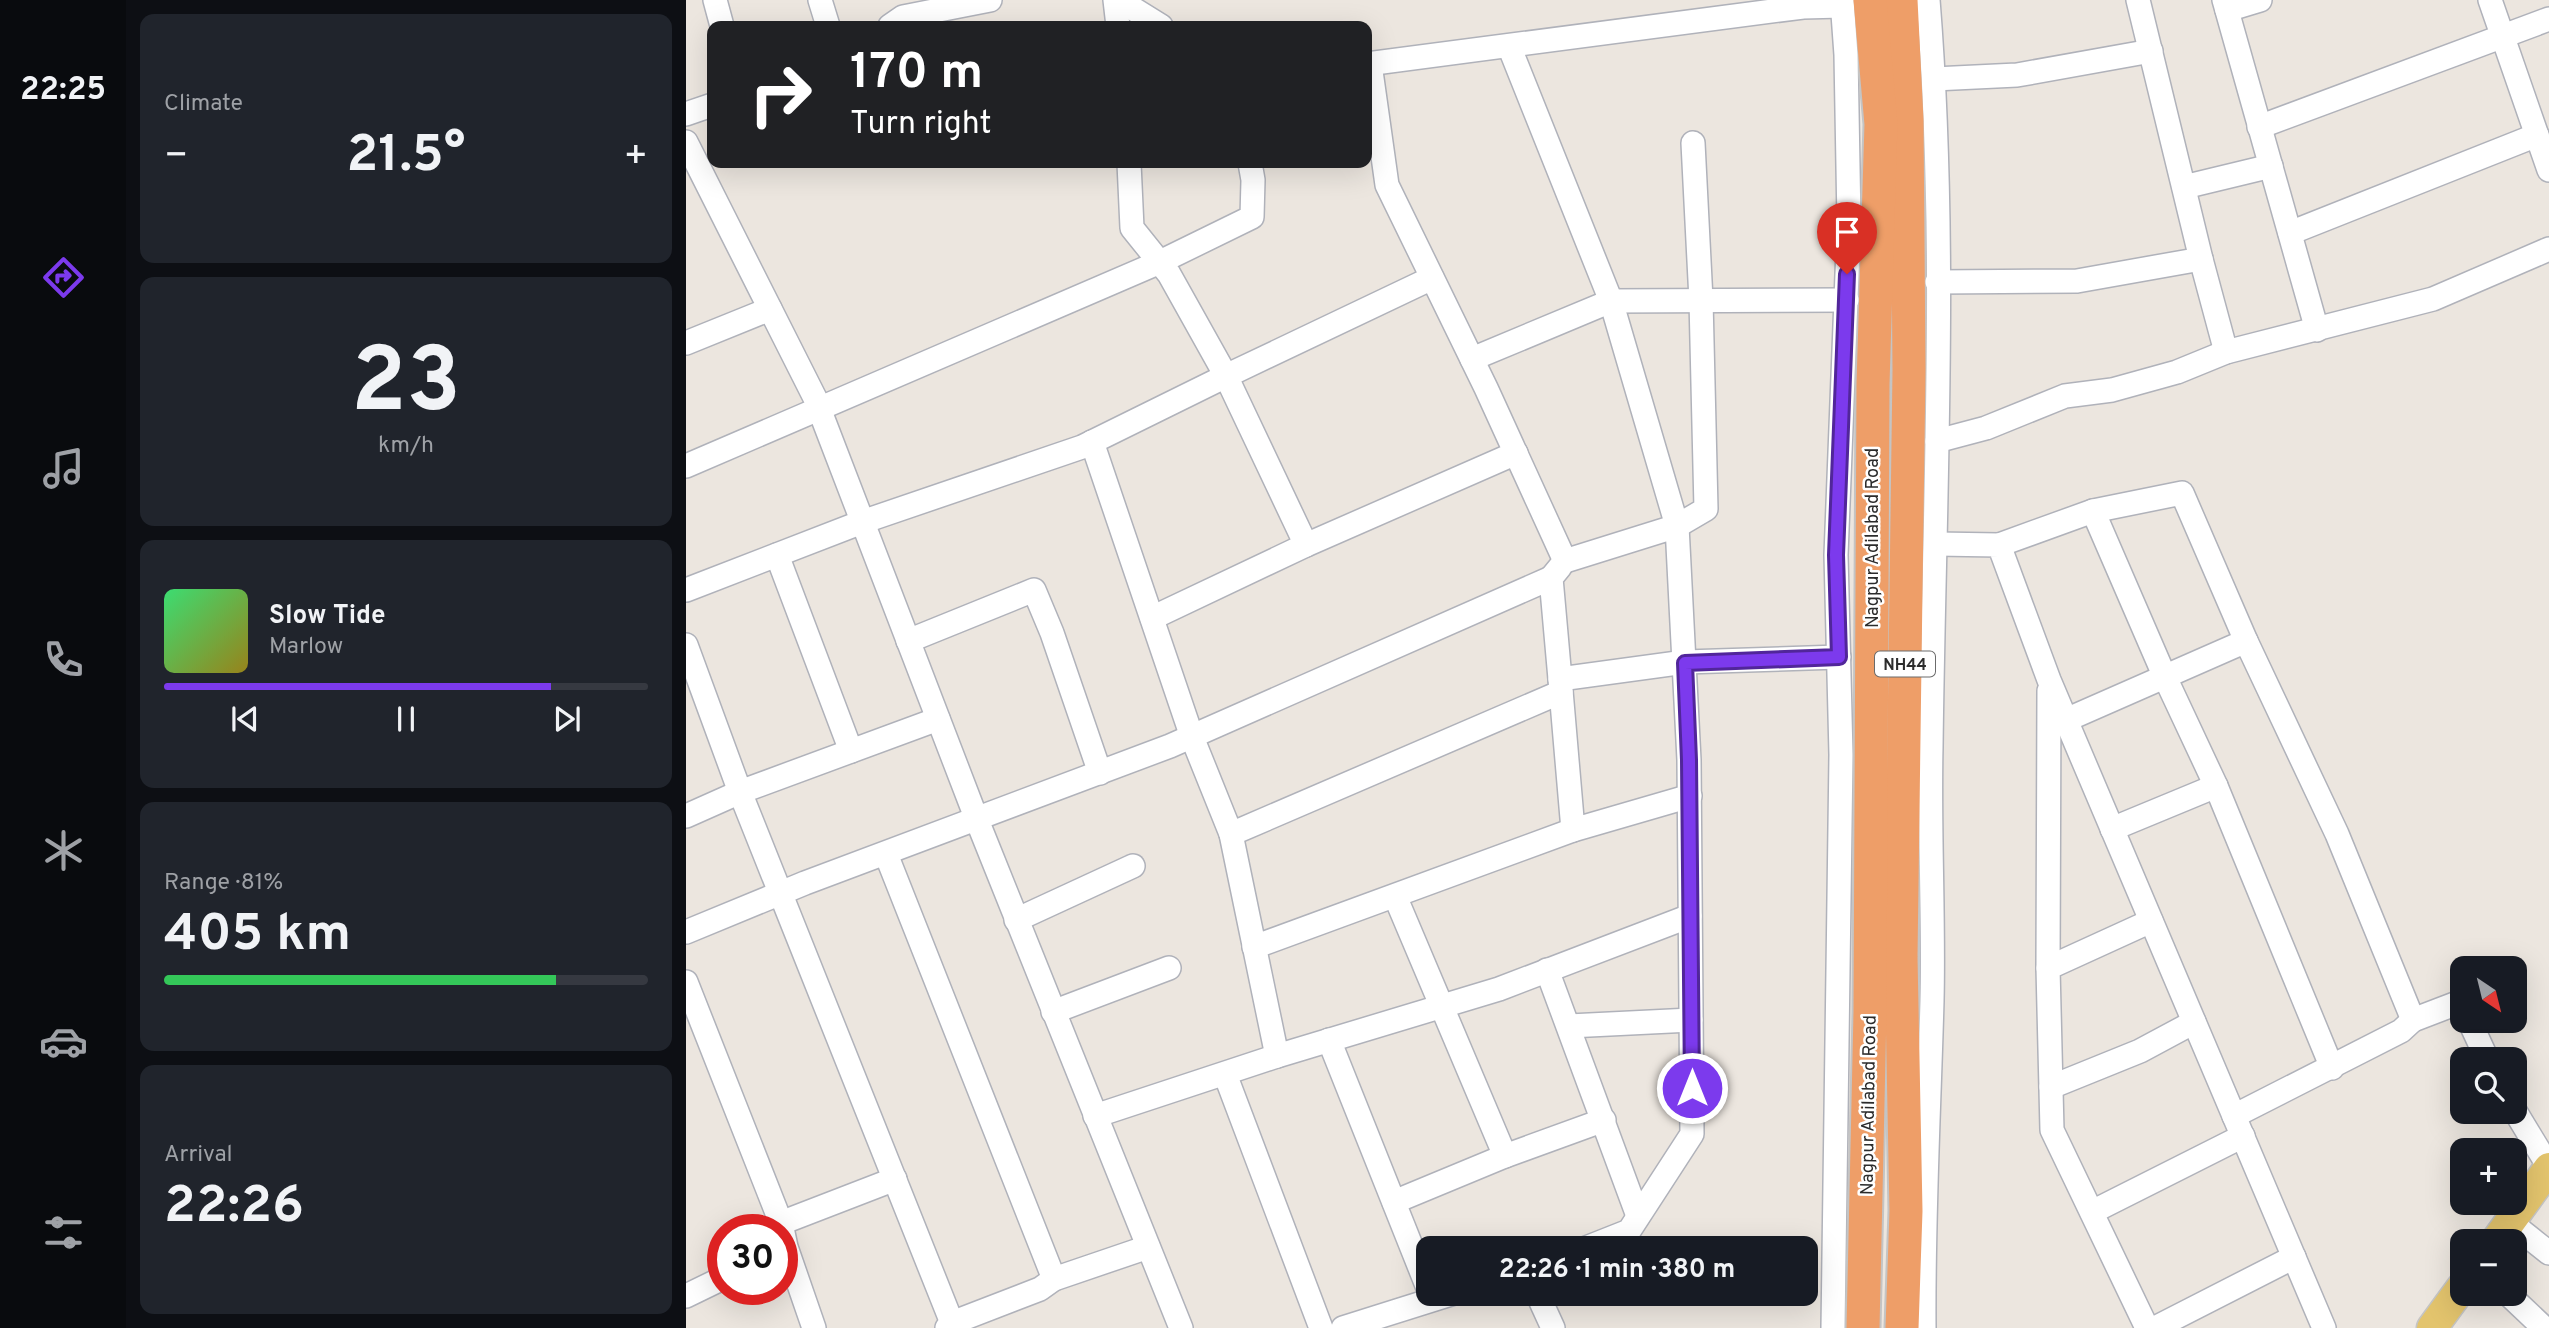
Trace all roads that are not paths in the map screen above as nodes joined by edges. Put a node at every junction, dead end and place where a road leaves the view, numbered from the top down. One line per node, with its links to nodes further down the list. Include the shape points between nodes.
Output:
1 (715, 0): 15 (street)
2 (820, 0): 16 (street)
3 (990, 0): 13 (street)
4 (1117, 0): 17 (street); 18 (street)
5 (1901, 0): 148 (highway, Nagpur Adilabad Road / NH44, via 1909,356 1901,957 1906,1211)
6 (1928, 0): 23 (street)
7 (2138, 0): 21 (street)
8 (2260, 0): 11 (street)
9 (2490, 0): 19 (street)
10 (1852, 2): 12 (street); 43 (street, via 1846,55); 51 (highway, Nagpur Adilabad Road / NH44, via 1881,124)
11 (2226, 5): 27 (street)
12 (1704, 10): 20 (street)
13 (898, 14)
14 (2549, 19): 19 (street)
15 (721, 21)
16 (826, 21)
17 (1118, 21)
18 (1153, 21)
19 (2502, 37): 27 (street); 28 (street)
20 (1509, 46): 22 (street); 44 (street)
21 (2151, 51): 23 (street, via 2017,75); 35 (street)
22 (1372, 64)
23 (1934, 79): 41 (street)
24 (1372, 84): 40 (street, via 1387,185)
25 (707, 108): 26 (street)
26 (686, 114)
27 (2259, 127): 31 (street)
28 (2537, 135): 34 (street); 36 (street)
29 (686, 142): 45 (street)
30 (1693, 143): 42 (street)
31 (2271, 166): 35 (street); 36 (street)
32 (1129, 168): 39 (street, via 1132,228)
33 (1251, 168): 39 (street, via 1252,217)
34 (2549, 170)
35 (2184, 187): 38 (street)
36 (2290, 233): 46 (street)
37 (2549, 249): 46 (street, via 2433,299)
38 (2201, 259): 41 (street, via 2077,281); 48 (street)
39 (1160, 262): 50 (street); 52 (street)
40 (1432, 278): 49 (street); 50 (street)
41 (1937, 282): 53 (street)
42 (1701, 300): 43 (street); 44 (street); 59 (street, via 1706,509)
43 (1846, 300): 51 (street)
44 (1611, 301): 49 (street); 59 (street)
45 (770, 309): 47 (street); 52 (street)
46 (2317, 330): 48 (street)
47 (686, 343)
48 (2226, 352): 53 (street, via 2112,390 2065,396 1986,428)
49 (1472, 359): 55 (street)
50 (1226, 376): 54 (street); 61 (street)
51 (1858, 383): 70 (street, via 1836,555); 147 (highway, Nagpur Adilabad Road / NH44, via 1870,1012)
52 (819, 407): 56 (street); 58 (street)
53 (1937, 441): 60 (street)
54 (1092, 442): 58 (street); 66 (street)
55 (1516, 453): 61 (street); 64 (street)
56 (686, 466)
57 (2093, 511): 62 (street); 68 (street, via 2182,493); 72 (street)
58 (862, 522): 63 (street); 67 (street)
59 (1677, 526): 64 (street); 71 (street)
60 (1936, 544): 62 (street); 149 (street)
61 (1306, 545): 66 (street)
62 (1999, 545): 73 (street)
63 (778, 555): 65 (street); 78 (street)
64 (1558, 570): 74 (street); 77 (street)
65 (686, 590)
66 (1152, 618): 77 (street)
67 (908, 641): 75 (street); 79 (street, via 1034,590)
68 (2246, 641): 72 (street); 105 (street, via 2337,834)
69 (686, 645): 81 (street)
70 (1839, 657): 71 (street); 146 (street)
71 (1685, 663): 74 (street); 82 (street)
72 (2164, 675): 76 (street); 80 (street)
73 (2049, 680): 76 (street); 98 (street)
74 (1560, 685): 86 (street); 87 (street)
75 (938, 719): 78 (street); 84 (street)
76 (2066, 720): 85 (street)
77 (1192, 737): 79 (street); 87 (street)
78 (852, 751): 81 (street)
79 (1100, 773): 84 (street)
80 (2216, 786): 85 (street); 110 (street)
81 (740, 792): 83 (street); 90 (street)
82 (1690, 796): 86 (street); 92 (street)
83 (686, 816)
84 (977, 820): 88 (street); 93 (street)
85 (2112, 829): 94 (street)
86 (1573, 830): 91 (street)
87 (1231, 834): 96 (street)
88 (886, 854): 90 (street); 132 (street)
89 (1133, 866): 93 (street)
90 (780, 893): 95 (street); 119 (street)
91 (1395, 896): 96 (street); 101 (street)
92 (1690, 915): 99 (street); 104 (street)
93 (1016, 920): 103 (street)
94 (2151, 921): 98 (street); 106 (street)
95 (686, 932)
96 (1254, 947): 109 (street)
97 (1168, 968): 103 (street)
98 (2048, 968): 112 (street)
99 (1548, 970): 101 (street); 107 (street)
100 (686, 982): 122 (street)
101 (1441, 1006): 108 (street); 117 (street)
102 (2450, 1006): 105 (street)
103 (1053, 1012): 113 (street)
104 (1691, 1020): 107 (street); 124 (street, via 1692,1134)
105 (2413, 1020): 110 (street)
106 (2194, 1022): 112 (street, via 2140,1051); 116 (street)
107 (1569, 1026): 114 (street)
108 (1329, 1040): 109 (street); 120 (street)
109 (1277, 1056): 111 (street)
110 (2332, 1068): 116 (street)
111 (1225, 1074): 113 (street); 143 (street)
112 (2051, 1087): 121 (street, via 2052,1130)
113 (1095, 1116): 128 (street)
114 (1604, 1121): 117 (street); 124 (street)
115 (2523, 1124): 118 (street)
116 (2238, 1126): 121 (street); 131 (street)
117 (1505, 1156): 120 (street)
118 (2549, 1167): 125 (main road)
119 (895, 1179): 123 (street); 140 (street)
120 (1394, 1202): 129 (street)
121 (2092, 1212): 150 (street)
122 (777, 1214)
123 (798, 1216)
124 (1638, 1216): 126 (street, via 1629,1231)
125 (2504, 1229)
126 (1616, 1236)
127 (2527, 1243): 130 (street)
128 (1148, 1247): 132 (street); 142 (street)
129 (1416, 1250)
130 (2549, 1254)
131 (2294, 1257): 151 (street); 152 (street)
132 (1054, 1279): 140 (street, via 1040,1289)
133 (798, 1285): 141 (street)
134 (707, 1286): 135 (street)
135 (686, 1296)
136 (1416, 1301): 144 (street)
137 (2450, 1303): 153 (main road)
138 (1543, 1306): 145 (street)
139 (2521, 1306): 154 (street)
140 (949, 1325)
141 (814, 1328)
142 (1181, 1328)
143 (1321, 1328)
144 (1343, 1328)
145 (1553, 1328)
146 (1833, 1328)
147 (1863, 1328)
148 (1902, 1328)
149 (1924, 1328)
150 (2147, 1328)
151 (2155, 1328)
152 (2324, 1328)
153 (2432, 1328)
154 (2544, 1328)

